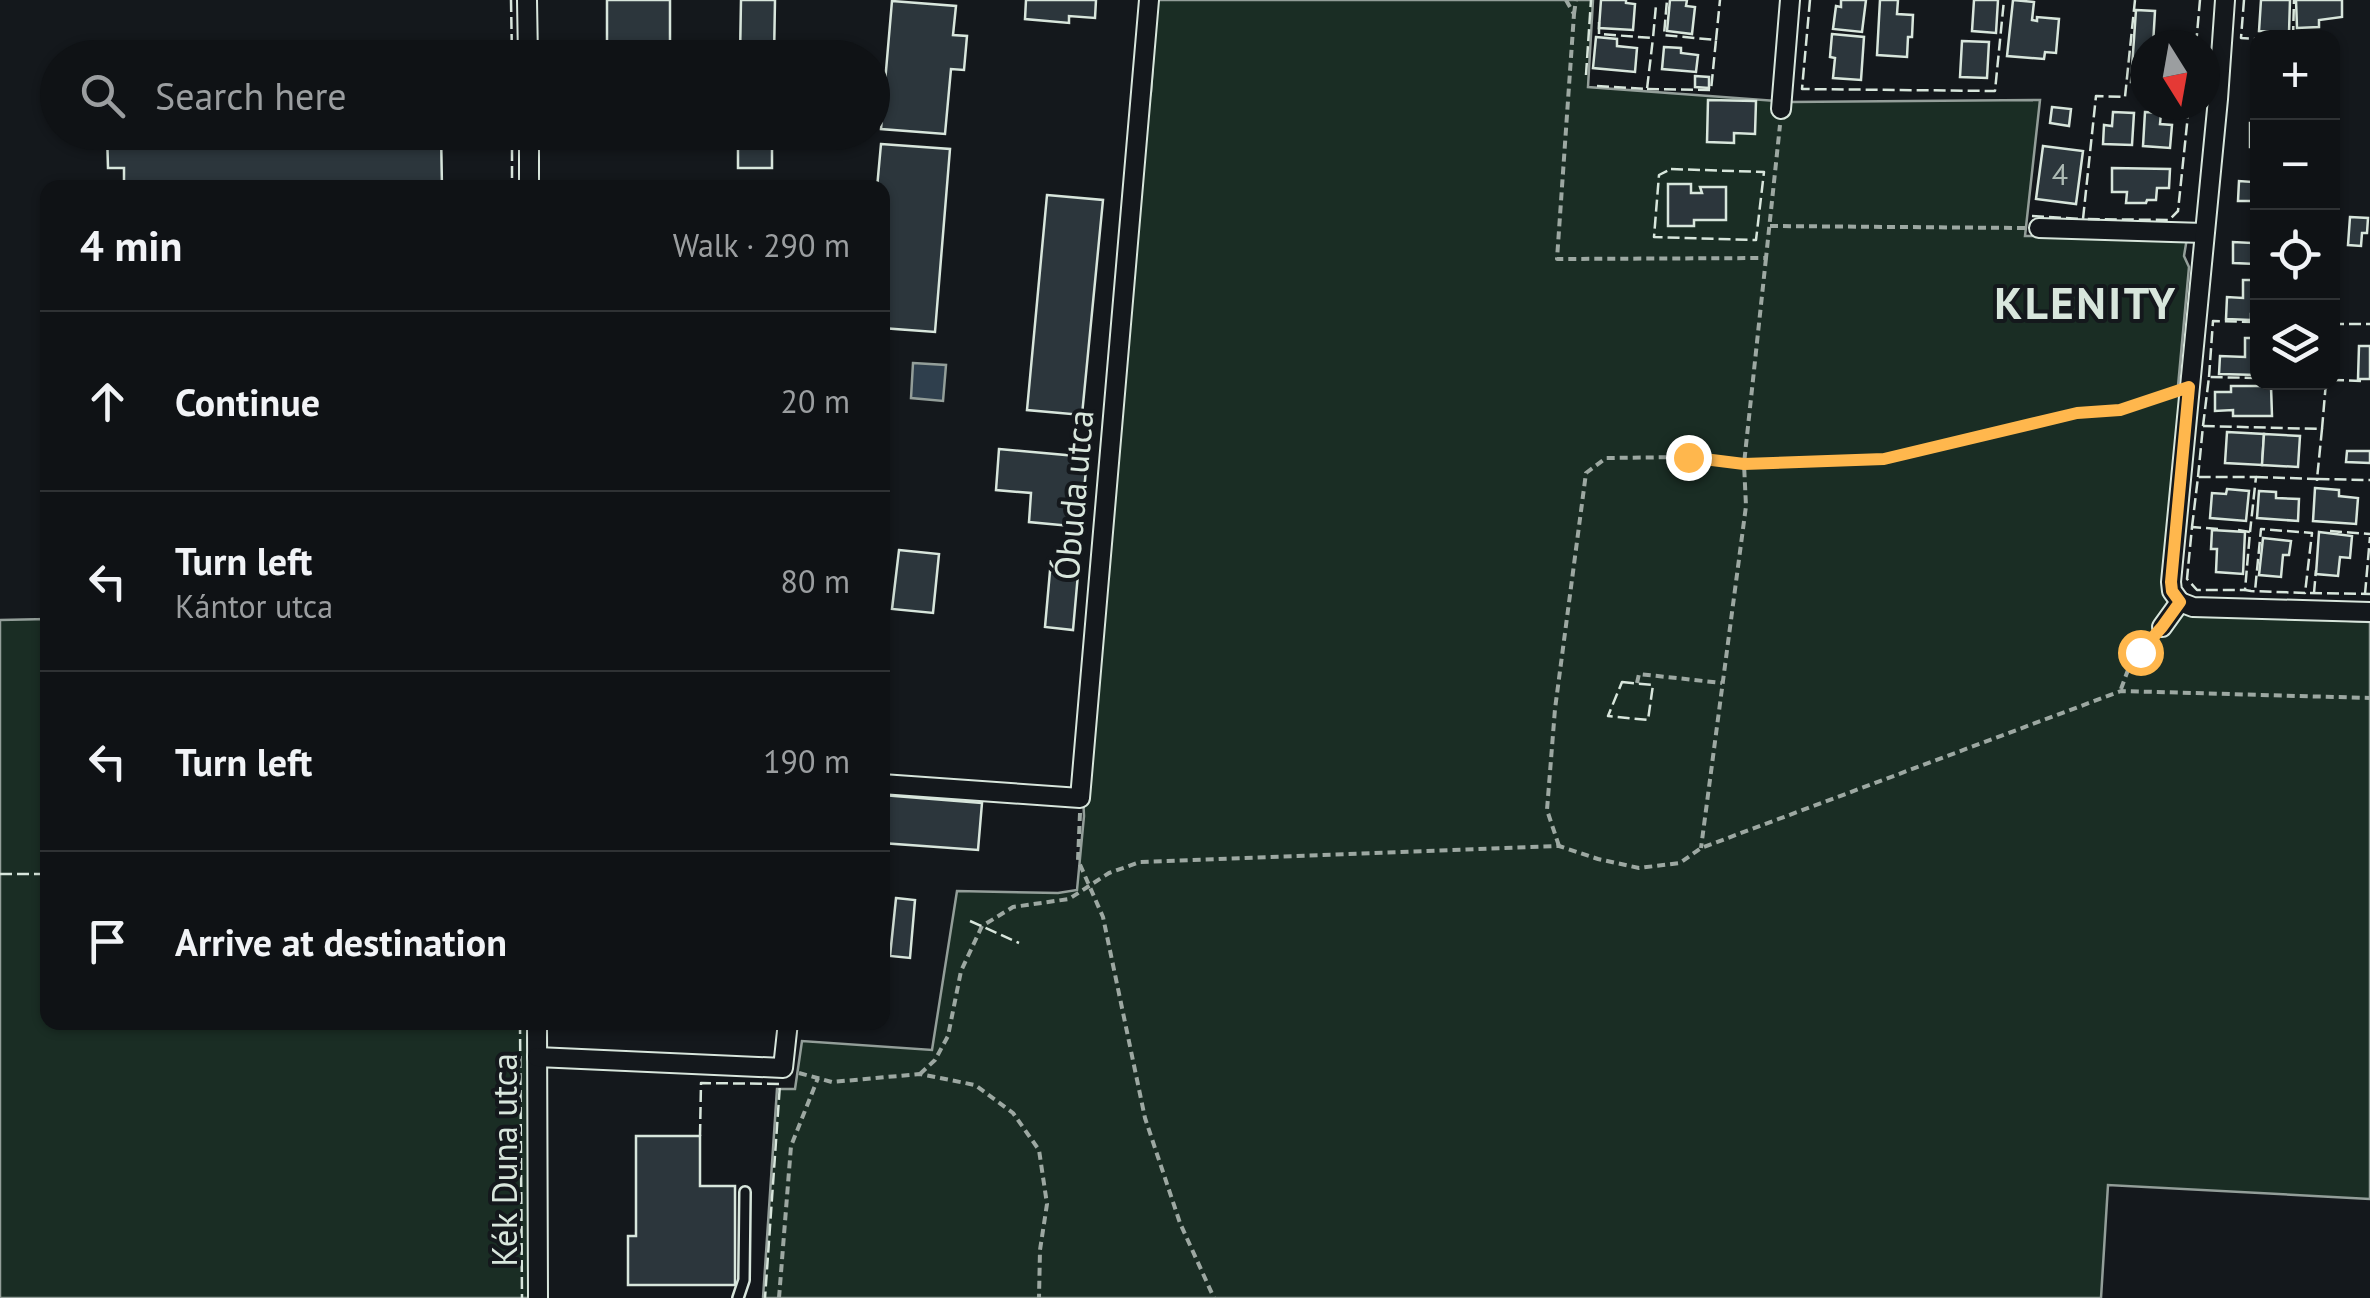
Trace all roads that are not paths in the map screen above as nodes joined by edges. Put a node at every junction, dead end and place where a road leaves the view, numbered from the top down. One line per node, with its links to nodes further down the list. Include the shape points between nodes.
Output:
1 (528, 0): 5 (street)
2 (1150, 0): 14 (street, Óbuda utca, via 1080,798)
3 (1790, 0): 6 (street)
4 (2225, 0): 10 (street)
5 (528, 40)
6 (1781, 109)
7 (528, 150): 8 (street)
8 (529, 180)
9 (2038, 228): 10 (street)
10 (2204, 233): 11 (street, via 2171,582)
11 (2180, 602): 12 (street); 13 (street)
12 (2370, 612)
13 (2162, 627)
14 (890, 785)
15 (536, 1030): 17 (street, Kék Duna utca)
16 (787, 1030): 17 (street, via 783,1068)
17 (537, 1057): 19 (street, Kék Duna utca)
18 (744, 1192): 20 (lane)
19 (538, 1298)
20 (738, 1298)

